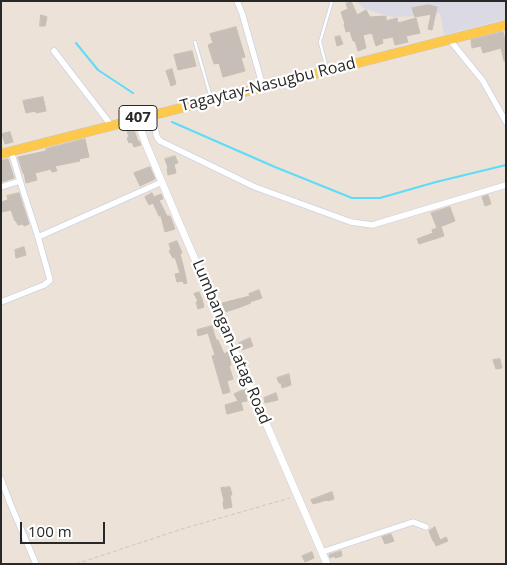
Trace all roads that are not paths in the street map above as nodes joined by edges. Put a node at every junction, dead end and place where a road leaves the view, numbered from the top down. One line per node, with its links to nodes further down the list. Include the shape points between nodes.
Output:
1 (237, 1): 8 (street)
2 (332, 1): 7 (lane, via 320,42)
3 (506, 25): 4 (main road, Tagaytay-Nasugbu Road / 407)
4 (449, 39): 7 (main road, Tagaytay-Nasugbu Road / 407); 12 (street, via 483,82)
5 (195, 42): 9 (lane)
6 (54, 51): 13 (street)
7 (327, 70): 8 (main road, Tagaytay-Nasugbu Road / 407)
8 (263, 87): 9 (main road, Tagaytay-Nasugbu Road / 407)
9 (211, 100): 10 (main road, Tagaytay-Nasugbu Road / 407)
10 (151, 115): 11 (main road, Tagaytay-Nasugbu Road / 407); 18 (street, via 160,141 255,187 351,222 372,225)
11 (137, 118): 13 (main road, Tagaytay-Nasugbu Road / 407); 17 (street, Lumbangan-Latag Road)
12 (506, 122)
13 (111, 125): 14 (main road, Tagaytay-Nasugbu Road / 407)
14 (11, 151): 15 (main road, Tagaytay-Nasugbu Road / 407); 16 (street)
15 (1, 154)
16 (20, 182): 19 (street); 20 (street)
17 (162, 182): 20 (street); 24 (street, Lumbangan-Latag Road)
18 (506, 185)
19 (1, 187)
20 (38, 237): 21 (street, via 48,282)
21 (1, 302)
22 (1, 479): 25 (street)
23 (426, 527): 24 (street, via 413,522)
24 (322, 552): 26 (street, Lumbangan-Latag Road)
25 (36, 564)
26 (327, 564)

